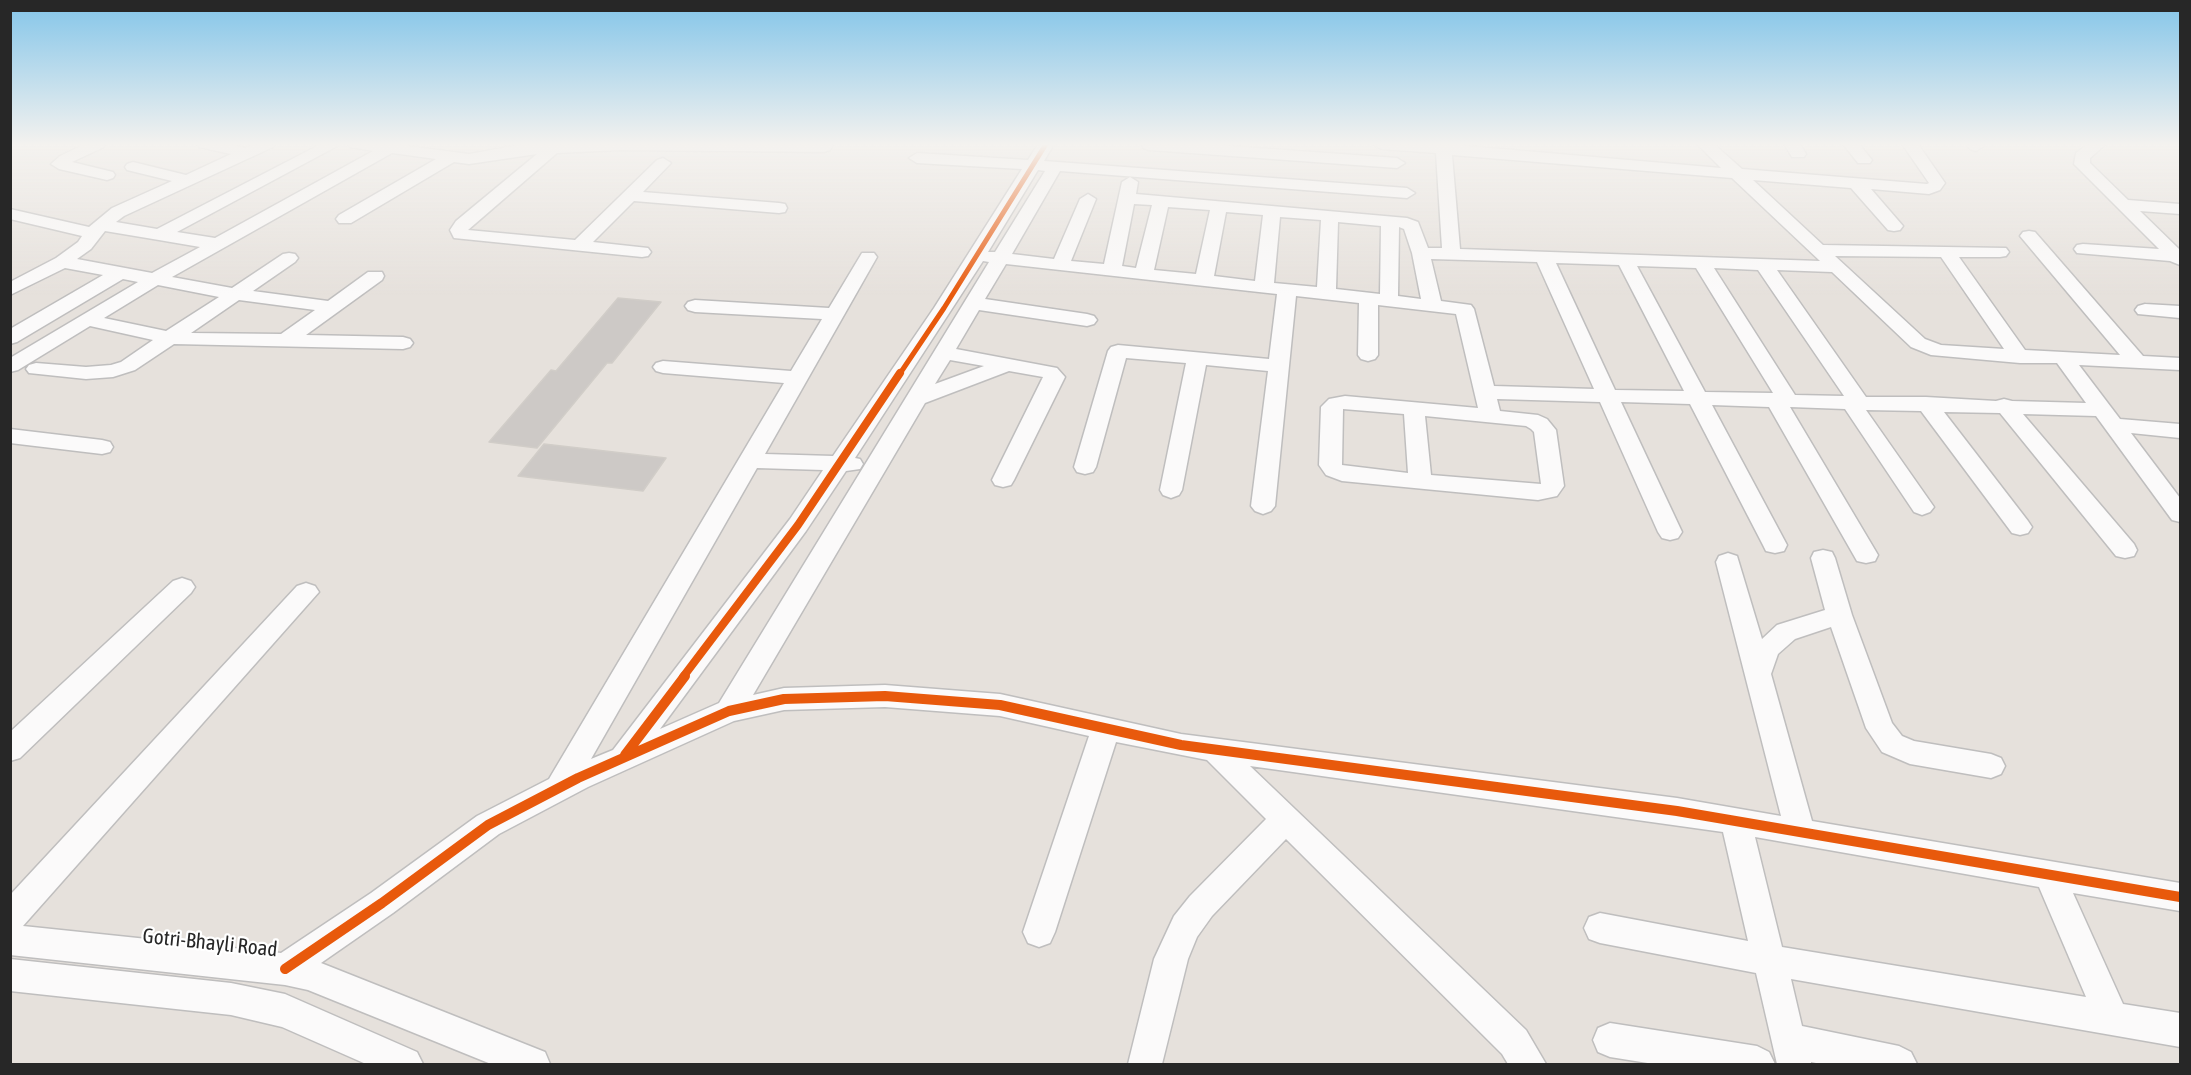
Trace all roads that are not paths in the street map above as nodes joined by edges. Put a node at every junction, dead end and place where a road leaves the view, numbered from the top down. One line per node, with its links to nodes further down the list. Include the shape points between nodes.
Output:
1 (157, 194): 28 (street, via 118,212)
2 (237, 194): 29 (street)
3 (307, 194): 31 (street)
4 (387, 194): 25 (street)
5 (500, 194): 32 (street, via 459,230 460,234)
6 (1024, 194): 40 (street)
7 (1032, 194): 45 (street)
8 (1128, 194): 15 (street)
9 (1317, 194): 23 (street)
10 (1447, 194): 39 (street)
11 (1760, 194): 34 (street)
12 (1866, 194): 27 (street)
13 (2114, 194): 18 (street)
14 (630, 196): 20 (street); 32 (street)
15 (1127, 198): 17 (street); 52 (street)
16 (1088, 200): 49 (street)
17 (1161, 201): 19 (street); 54 (street)
18 (2126, 205): 21 (street); 43 (street)
19 (1219, 207): 22 (street); 57 (street)
20 (779, 208)
21 (2181, 209)
22 (1272, 211): 23 (street); 58 (street)
23 (1321, 216): 26 (street); 62 (street)
24 (13, 217): 28 (street)
25 (345, 219)
26 (1390, 221): 38 (street, via 1412,226); 63 (street)
27 (1894, 226)
28 (96, 229): 29 (street); 47 (street, via 85,245)
29 (159, 235): 31 (street)
30 (2029, 236): 82 (street)
31 (217, 244): 56 (street)
32 (579, 246): 36 (street)
33 (2083, 249): 43 (street)
34 (1820, 250): 35 (street); 51 (street)
35 (1946, 251): 37 (street); 79 (street)
36 (642, 252)
37 (2000, 252)
38 (1421, 253): 39 (street); 65 (street)
39 (1451, 254): 42 (street)
40 (978, 255): 45 (street); 105 (street)
41 (868, 257): 70 (street)
42 (1544, 257): 46 (street); 91 (street)
43 (2179, 257)
44 (288, 258): 61 (street)
45 (1002, 258): 49 (street); 64 (street)
46 (1625, 260): 48 (street); 92 (street)
47 (62, 262): 53 (street); 60 (street)
48 (1702, 263): 50 (street); 94 (street)
49 (1060, 264): 52 (street)
50 (1765, 266): 51 (street); 95 (street)
51 (1839, 267): 79 (street, via 1918,343 1938,351)
52 (1112, 270): 54 (street)
53 (120, 273): 56 (street); 73 (street)
54 (1144, 274): 57 (street)
55 (375, 276): 67 (street)
56 (155, 279): 61 (street); 71 (street)
57 (1204, 280): 58 (street)
58 (1264, 287): 59 (street)
59 (1287, 289): 62 (street); 86 (street)
60 (10, 290)
61 (235, 294): 67 (street); 74 (street)
62 (1326, 294): 63 (street)
63 (1379, 299): 65 (street); 78 (street)
64 (972, 303): 72 (street); 77 (street)
65 (1432, 305): 90 (street, via 1464,309)
66 (695, 306): 70 (street)
67 (332, 307): 75 (street)
68 (2145, 310): 69 (street)
69 (2181, 312)
70 (835, 314): 89 (street)
71 (87, 320): 74 (street); 85 (street)
72 (1087, 320)
73 (10, 338)
74 (169, 338): 75 (street); 88 (street, via 128,366 113,371)
75 (285, 340): 76 (street)
76 (403, 343)
77 (945, 353): 83 (street); 93 (street)
78 (1368, 355)
79 (2020, 357): 80 (street)
80 (2064, 359): 82 (street); 100 (street)
81 (1197, 360): 86 (street); 107 (street, via 1118,351); 112 (street)
82 (2137, 362): 84 (street)
83 (1008, 364): 93 (street); 108 (street, via 1050,372 1055,377)
84 (2181, 364)
85 (11, 366)
86 (1278, 366): 113 (street)
87 (663, 367): 89 (street)
88 (36, 369)
89 (798, 378): 104 (street)
90 (1485, 392): 91 (street); 99 (street)
91 (1608, 395): 92 (street); 117 (street)
92 (1697, 397): 94 (street); 118 (street)
93 (918, 398): 106 (street)
94 (1781, 399): 95 (street); 120 (street)
95 (1854, 401): 96 (street); 114 (street)
96 (1926, 403): 97 (street); 116 (street)
97 (2004, 405): 100 (street); 119 (street)
98 (1414, 409): 99 (street); 109 (street); 109 (street, via 1336,403 1332,407 1330,465 1342,474)
99 (1491, 416): 109 (street, via 1530,420 1545,430 1553,486 1549,491)
100 (2106, 417): 101 (street); 110 (street)
101 (2181, 431)
102 (10, 436): 103 (street)
103 (102, 447)
104 (750, 461): 105 (street); 133 (street)
105 (839, 464): 106 (street); 131 (street, via 798,525)
106 (878, 465): 127 (street)
107 (1085, 467)
108 (1003, 480)
109 (1420, 480)
110 (2155, 481): 111 (street); 115 (street)
111 (2181, 484)
112 (1171, 490)
113 (1263, 506)
114 (1922, 507)
115 (2181, 514)
116 (2020, 528)
117 (1670, 532)
118 (1775, 545)
119 (2125, 550)
120 (1866, 555)
121 (1823, 558): 125 (street)
122 (1728, 561): 126 (street)
123 (182, 587): 130 (street)
124 (306, 592): 139 (street)
125 (1839, 615): 126 (street, via 1786,632 1767,649); 132 (street, via 1880,728 1892,744 1910,752)
126 (1758, 674): 136 (street)
127 (729, 711): 128 (street, via 784,699 885,696 1000,705); 131 (street)
128 (1106, 728): 129 (street); 141 (street)
129 (1214, 749): 134 (street); 135 (street)
130 (10, 750)
131 (623, 758): 133 (street)
132 (1991, 766)
133 (560, 787): 144 (street, via 488,825)
134 (1285, 819): 152 (street, via 1185,927 1171,959); 153 (street, via 1515,1042)
135 (1736, 821): 136 (street); 143 (street)
136 (1800, 832): 137 (street)
137 (2050, 876): 138 (street); 146 (street)
138 (2181, 897)
139 (10, 918)
140 (1600, 928): 143 (street)
141 (1039, 932)
142 (10, 940): 144 (street, Gotri-Bhayli Road)
143 (1768, 960): 146 (street); 149 (street)
144 (285, 969): 151 (street, Gotri-Bhayli Road, via 335,983)
145 (10, 975): 150 (street, via 255,1004 285,1011)
146 (2112, 1018): 147 (street)
147 (2181, 1030)
148 (1610, 1040): 154 (street)
149 (1791, 1052): 155 (street)
150 (405, 1065)
151 (533, 1065)
152 (1145, 1065)
153 (1528, 1065)
154 (1757, 1065)
155 (1899, 1065)

